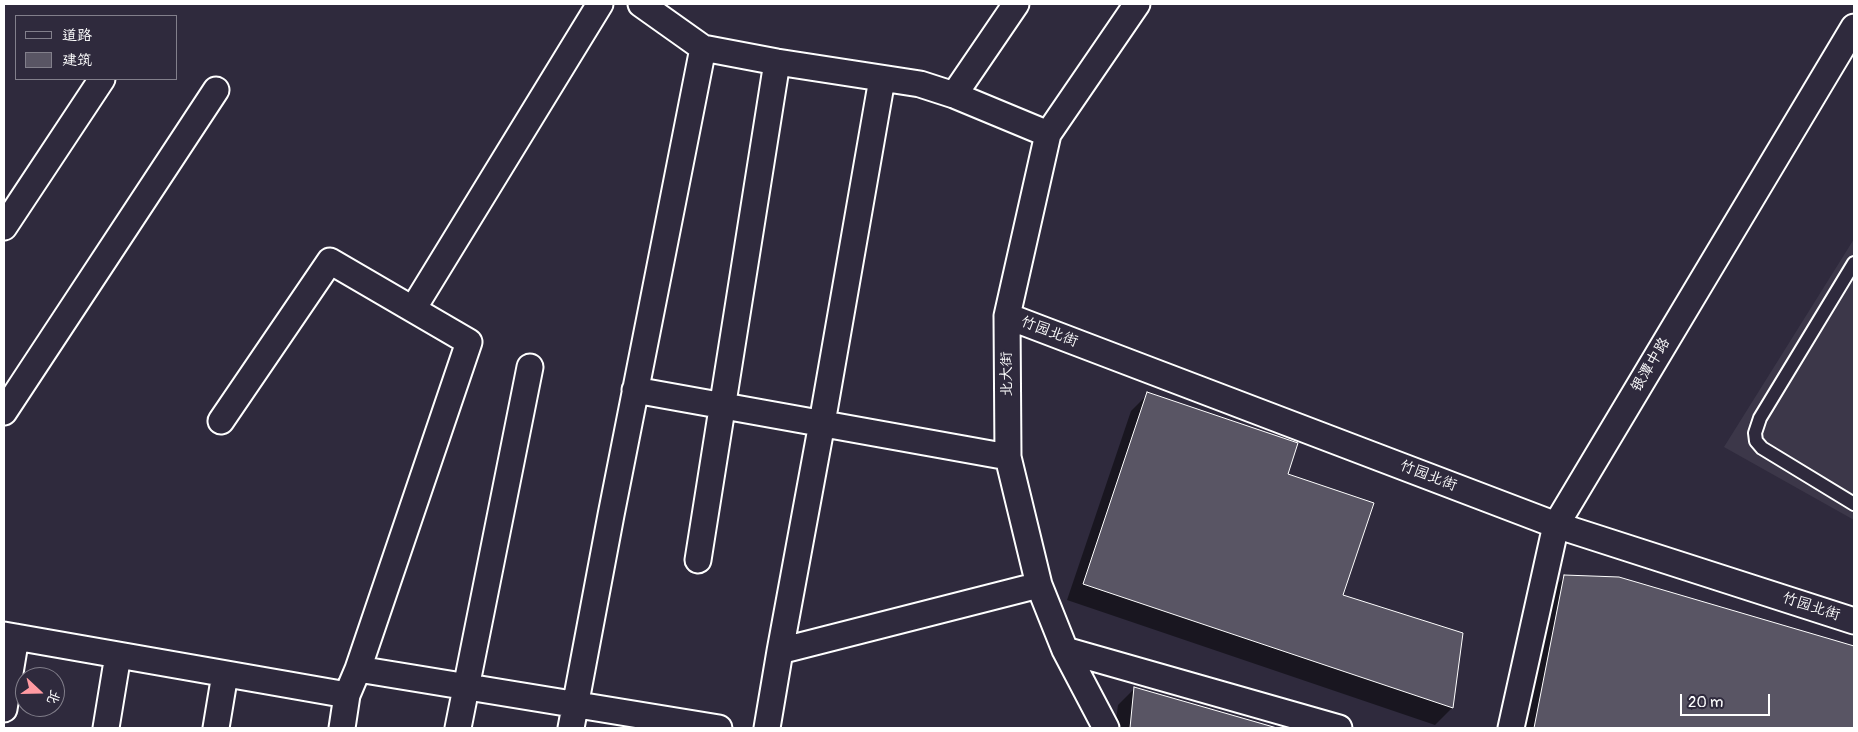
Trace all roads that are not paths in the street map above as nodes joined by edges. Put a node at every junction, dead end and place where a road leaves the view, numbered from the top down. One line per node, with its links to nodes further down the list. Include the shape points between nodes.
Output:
1 (600, 4): 15 (street)
2 (641, 4): 6 (street)
3 (1016, 4): 11 (street)
4 (1136, 4): 12 (street, 北大街)
5 (1854, 27): 25 (street, 银潭中路)
6 (703, 48): 7 (street); 18 (street)
7 (777, 62): 8 (street); 19 (street)
8 (882, 78): 11 (street, via 920,84); 22 (street)
9 (101, 80): 13 (street)
10 (216, 90): 20 (street)
11 (954, 95): 12 (street)
12 (1048, 134): 16 (street, 北大街)
13 (4, 227)
14 (1854, 263): 24 (lane, via 1760,418 1755,433 1762,448)
15 (413, 309): 21 (street, via 330,262); 33 (street, via 469,342)
16 (1007, 316): 23 (street, 北大街); 25 (street, 竹园北街)
17 (530, 367): 35 (street)
18 (635, 390): 19 (street); 38 (street)
19 (723, 405): 22 (street); 26 (street)
20 (4, 412)
21 (221, 421)
22 (822, 423): 23 (street); 31 (street)
23 (1008, 456): 27 (street, 北大街)
24 (1854, 504)
25 (1556, 525): 28 (street, 竹园北街); 47 (street, 银潭中路)
26 (698, 560)
27 (1039, 585): 30 (street, 北大街); 31 (street)
28 (1854, 621)
29 (10, 636): 32 (street); 37 (street)
30 (1065, 650): 45 (street, 北大街); 46 (street)
31 (780, 651): 44 (street)
32 (118, 655): 34 (street); 39 (street)
33 (358, 669): 35 (street); 36 (street)
34 (225, 674): 36 (street); 40 (street)
35 (466, 687): 38 (street); 42 (street)
36 (348, 695): 41 (street)
37 (4, 709)
38 (573, 716): 43 (street)
39 (106, 728)
40 (216, 728)
41 (342, 728)
42 (458, 728)
43 (719, 728)
44 (767, 728)
45 (1106, 728)
46 (1339, 728)
47 (1511, 728)

